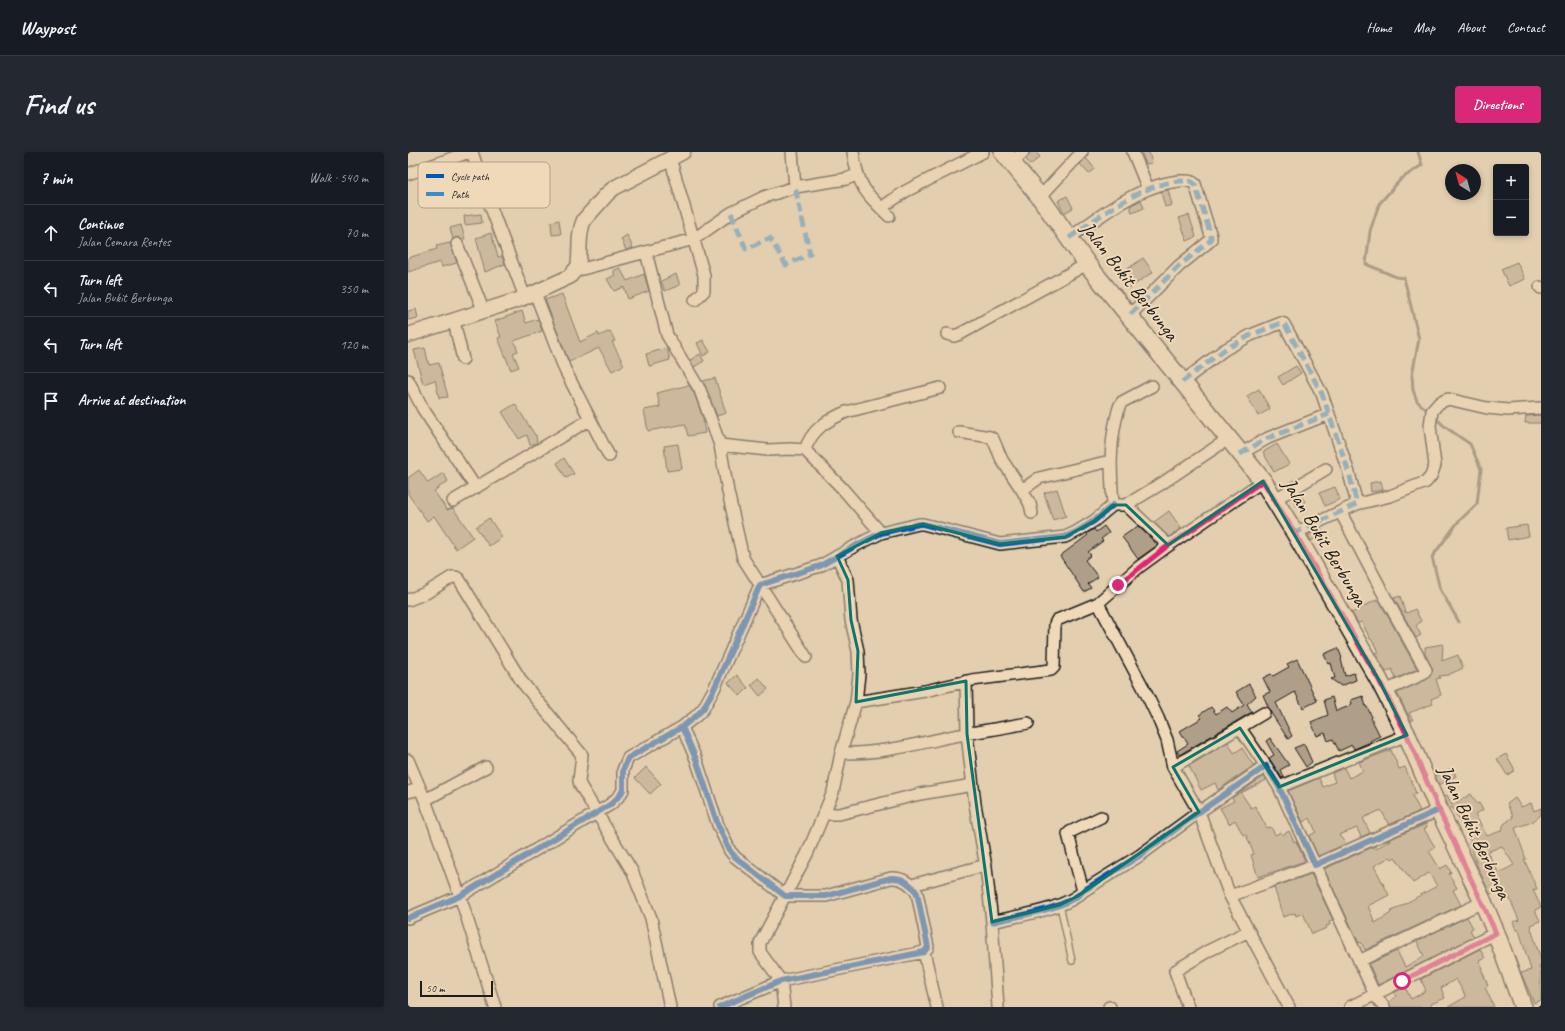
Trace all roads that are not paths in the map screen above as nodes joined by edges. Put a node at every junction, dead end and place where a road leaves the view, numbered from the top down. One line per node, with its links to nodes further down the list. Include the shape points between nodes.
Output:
1 (470, 152): 9 (street); 10 (street)
2 (792, 152): 14 (street)
3 (853, 152): 13 (street)
4 (983, 152): 18 (street, via 906,191)
5 (1082, 152): 16 (street)
6 (1133, 152): 15 (street)
7 (675, 154): 21 (street); 25 (street, via 614,188 584,220 580,231 579,263)
8 (1013, 156): 16 (main road, Jalan Bukit Berbunga)
9 (442, 162)
10 (474, 162)
11 (418, 170): 12 (street)
12 (408, 174)
13 (857, 175): 14 (street); 18 (street, via 868,196)
14 (795, 187): 21 (street, via 741,207)
15 (1148, 188): 20 (street); 29 (street, via 1168,182 1193,182 1211,239 1179,266)
16 (1040, 197): 20 (main road, Jalan Bukit Berbunga)
17 (492, 208): 26 (street)
18 (881, 208): 19 (street)
19 (889, 216)
20 (1069, 238): 24 (main road, Jalan Bukit Berbunga)
21 (694, 239): 23 (street); 27 (street, via 704,275 704,292)
22 (457, 244): 28 (street)
23 (646, 252): 25 (street); 43 (street, via 667,335 700,390)
24 (1087, 264): 29 (main road, Jalan Bukit Berbunga); 31 (street, via 960,334)
25 (575, 271): 26 (street)
26 (530, 295): 28 (street); 40 (street)
27 (695, 300)
28 (484, 312): 30 (street)
29 (1129, 316): 35 (main road, Jalan Bukit Berbunga)
30 (454, 322): 32 (street); 33 (street)
31 (947, 334)
32 (408, 335)
33 (463, 359)
34 (408, 380): 50 (street, via 423,410)
35 (1182, 382): 39 (street, via 1224,350 1251,335 1283,324 1322,394); 42 (main road, Jalan Bukit Berbunga)
36 (1152, 386): 47 (street, via 1121,403 1114,429)
37 (940, 388): 44 (street, via 846,412 832,418 814,432)
38 (1541, 408): 54 (street, via 1487,408 1448,399 1439,403 1432,415 1435,465 1431,476 1418,486)
39 (1329, 414): 45 (street, via 1268,438); 54 (street)
40 (589, 420): 46 (street); 50 (street)
41 (959, 432): 51 (street, via 993,439 1002,460)
42 (1228, 439): 45 (main road, Jalan Bukit Berbunga); 56 (street)
43 (720, 445): 44 (street, via 768,450); 63 (street, via 743,558)
44 (805, 450): 59 (street)
45 (1240, 454): 49 (main road, Jalan Bukit Berbunga)
46 (609, 456)
47 (1110, 461): 51 (street, via 1038,478); 55 (street)
48 (1326, 469): 52 (street)
49 (1263, 481): 52 (main road, Jalan Bukit Berbunga); 61 (street)
50 (476, 488): 53 (street)
51 (1022, 490): 57 (street)
52 (1274, 500): 60 (main road, Jalan Bukit Berbunga)
53 (453, 501)
54 (1357, 504): 58 (street)
55 (1113, 505): 56 (street); 59 (street, via 1094,521 1065,537 1000,544 923,524)
56 (1126, 505): 61 (street)
57 (1032, 513)
58 (1341, 513): 60 (street); 68 (street, via 1426,670 1423,674)
59 (881, 533): 62 (street)
60 (1295, 533): 68 (main road, Jalan Bukit Berbunga)
61 (1168, 545): 65 (street)
62 (837, 556): 63 (street, via 815,568); 69 (street, via 848,580 851,620 858,651)
63 (760, 585): 66 (street); 72 (street, via 707,702 696,716)
64 (408, 600): 87 (street, via 426,593 452,577 458,579 522,682 582,755 580,783)
65 (1098, 603): 67 (street, via 1062,617 1056,622 1054,667 1051,670); 80 (street, via 1158,718 1167,740)
66 (806, 657)
67 (966, 681): 69 (street, via 925,691); 74 (street)
68 (1385, 691): 75 (main road, Jalan Bukit Berbunga)
69 (856, 702): 76 (street)
70 (1264, 713): 73 (street)
71 (1028, 723): 74 (street)
72 (682, 727): 87 (street, via 628,758 623,770 620,794); 95 (street, via 730,851)
73 (1240, 728): 78 (street); 80 (street)
74 (967, 734): 76 (street, via 901,748 857,754); 81 (street)
75 (1407, 735): 82 (street); 85 (main road, Jalan Bukit Berbunga)
76 (841, 753): 88 (street, via 833,792)
77 (408, 760): 84 (street)
78 (1266, 766): 82 (street); 86 (street)
79 (486, 767): 84 (street)
80 (1173, 767): 86 (street)
81 (973, 785): 88 (street, via 920,794 839,814); 90 (street)
82 (1279, 787): 91 (street)
83 (408, 792): 84 (street)
84 (422, 794): 94 (street)
85 (1439, 810): 91 (street); 97 (main road, Jalan Bukit Berbunga)
86 (1199, 812): 93 (street, via 1139,856); 96 (street)
87 (597, 813): 94 (street); 109 (street, via 632,871 651,918)
88 (824, 814): 95 (street)
89 (1101, 817): 93 (street, via 1068,834)
90 (986, 865): 92 (street); 100 (street)
91 (1315, 865): 96 (street); 104 (street)
92 (912, 885): 95 (street, via 894,878 826,896); 103 (street, via 917,893 928,947)
93 (1083, 891): 98 (street)
94 (460, 896): 99 (street); 108 (street)
95 (786, 896): 106 (street, via 762,937 759,947)
96 (1230, 896): 101 (street)
97 (1483, 902): 102 (main road, Jalan Bukit Berbunga); 104 (street)
98 (1060, 905): 100 (street); 105 (lane)
99 (408, 918)
100 (992, 922): 113 (street)
101 (1249, 931): 114 (street, via 1175,970); 115 (street)
102 (1496, 933): 107 (street); 118 (main road, Jalan Bukit Berbunga)
103 (924, 952): 106 (street); 112 (street)
104 (1359, 960): 107 (street)
105 (1072, 961)
106 (781, 981): 110 (street); 111 (street)
107 (1375, 995): 116 (street); 117 (street)
108 (495, 1007)
109 (670, 1007)
110 (720, 1007)
111 (784, 1007)
112 (937, 1007)
113 (998, 1007)
114 (1188, 1007)
115 (1289, 1007)
116 (1350, 1007)
117 (1384, 1007)
118 (1523, 1007)

